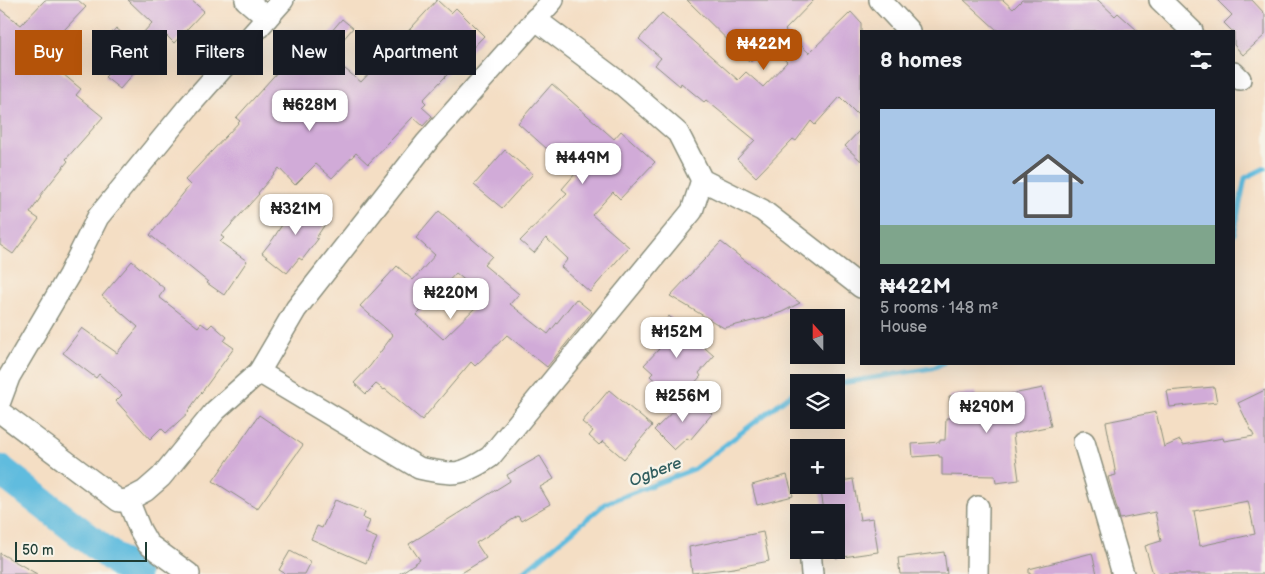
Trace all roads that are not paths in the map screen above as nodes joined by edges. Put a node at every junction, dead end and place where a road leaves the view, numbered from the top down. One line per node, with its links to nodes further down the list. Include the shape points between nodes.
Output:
1 (246, 0): 6 (street)
2 (283, 0): 6 (street)
3 (553, 0): 7 (street)
4 (880, 0): 8 (street)
5 (1160, 0): 9 (street)
6 (267, 18): 13 (street, via 98,217 69,275 9,377)
7 (536, 19): 10 (street, via 624,86 678,133); 12 (street, via 426,143 296,309)
8 (908, 30)
9 (1191, 30)
10 (702, 180): 11 (street, via 762,210); 12 (street, via 692,211 490,457 471,469 448,474 419,468)
11 (860, 286)
12 (258, 372): 16 (street, via 215,411 161,477)
13 (0, 401)
14 (0, 412): 16 (street, via 119,501)
15 (1084, 442): 22 (street)
16 (128, 500): 19 (street, via 148,544)
17 (978, 507): 21 (street)
18 (811, 559): 20 (street)
19 (189, 574)
20 (812, 574)
21 (977, 574)
22 (1122, 574)

